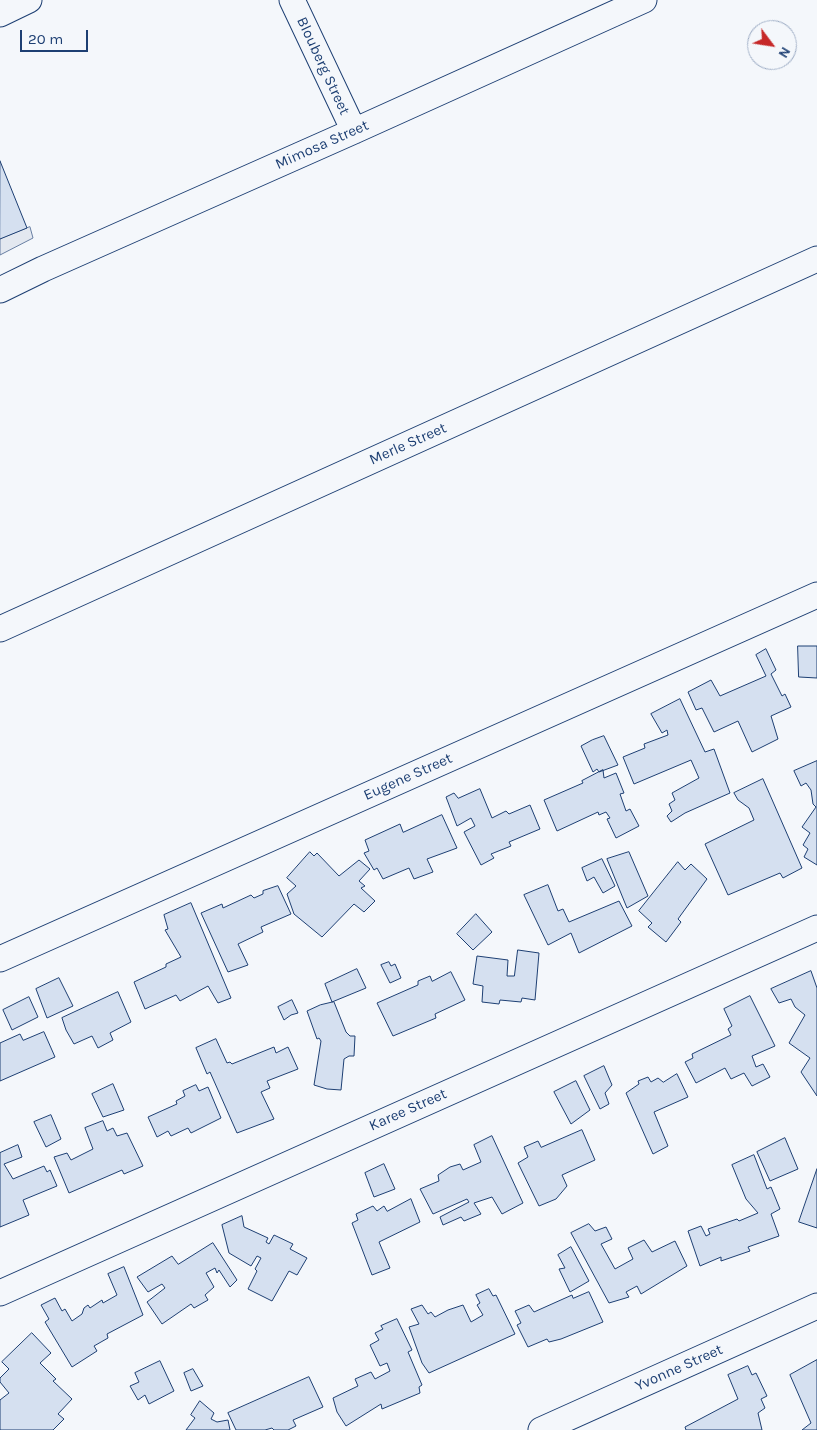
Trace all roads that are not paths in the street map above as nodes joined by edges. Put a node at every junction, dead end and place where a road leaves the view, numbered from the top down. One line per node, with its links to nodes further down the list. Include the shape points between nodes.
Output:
1 (29, 0): 4 (street)
2 (292, 0): 5 (street, Blouberg Street)
3 (644, 0): 5 (street, Mimosa Street)
4 (0, 14)
5 (354, 131): 7 (street, Mimosa Street)
6 (817, 259): 9 (street, Merle Street)
7 (0, 290)
8 (817, 595): 11 (street, Eugene Street)
9 (0, 629)
10 (817, 928): 12 (street, Karee Street)
11 (0, 959)
12 (0, 1293)
13 (817, 1306): 14 (street, Yvonne Street)
14 (541, 1430)

